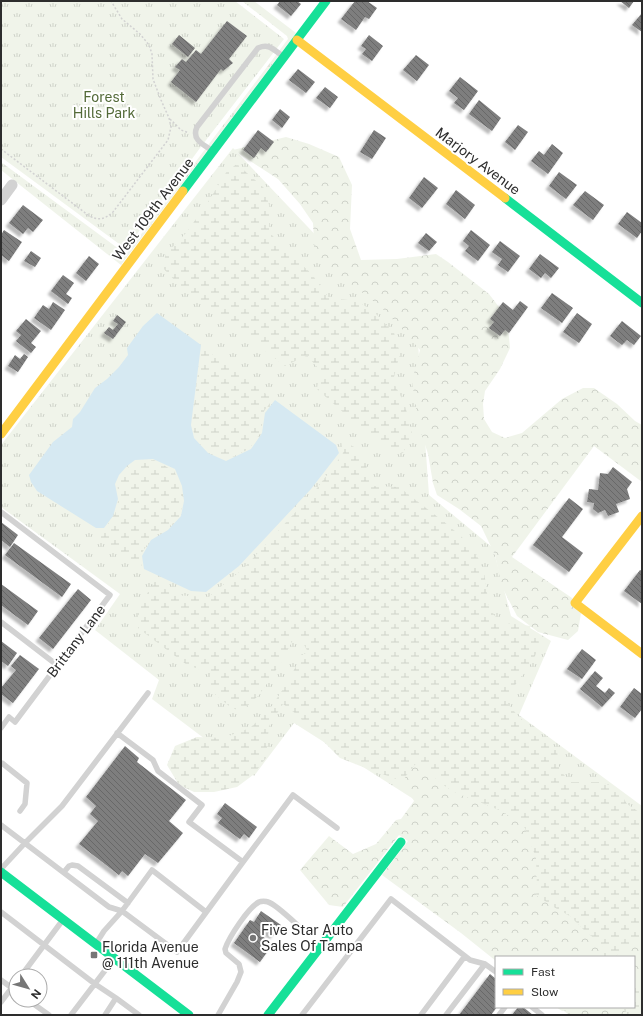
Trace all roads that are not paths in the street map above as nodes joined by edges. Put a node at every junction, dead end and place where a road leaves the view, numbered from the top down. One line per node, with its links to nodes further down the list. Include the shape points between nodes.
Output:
1 (326, 1): 2 (street, West 109th Avenue)
2 (297, 40): 3 (street, West 109th Avenue); 7 (street, Marjory Avenue)
3 (285, 58): 4 (street, West 109th Avenue); 4 (lane, via 269,46 258,48 197,127 195,133 199,142)
4 (214, 151): 8 (street, West 109th Avenue)
5 (12, 186): 6 (street)
6 (1, 200)
7 (642, 303)
8 (1, 434)
9 (1, 512): 13 (lane, Brittany Lane, via 110,595)
10 (642, 516): 12 (street, via 575,603)
11 (1, 622): 13 (lane)
12 (642, 654)
13 (58, 665): 15 (lane, Brittany Lane, via 15,722 9,717)
14 (148, 693): 16 (lane)
15 (1, 728)
16 (118, 733): 22 (lane, via 62,806); 23 (lane, via 153,760 158,771 202,805 189,822)
17 (1, 764): 18 (lane, via 27,783 25,804)
18 (20, 811)
19 (1, 825): 22 (lane)
20 (337, 828): 23 (lane, via 293,795)
21 (401, 842): 49 (street)
22 (25, 843): 24 (lane); 25 (lane)
23 (243, 862): 29 (lane)
24 (1, 871): 30 (street)
25 (64, 872): 26 (lane, via 69,866 78,866); 27 (lane, via 108,907)
26 (128, 903): 27 (lane); 29 (lane, via 152,870)
27 (122, 911): 29 (lane, via 177,952); 32 (lane)
28 (1, 912): 33 (lane)
29 (206, 912)
30 (63, 919): 32 (street); 33 (lane)
31 (304, 931): 48 (lane, via 268,901 260,902 252,908 230,936 224,949 239,964 241,972)
32 (95, 944): 35 (street)
33 (44, 945): 37 (lane); 39 (lane)
34 (465, 956): 36 (lane); 50 (lane, via 391,899); 51 (lane)
35 (114, 958): 39 (lane); 47 (street)
36 (485, 964): 38 (lane); 52 (lane)
37 (27, 968)
38 (495, 971)
39 (95, 984): 40 (lane); 44 (lane)
40 (116, 998): 45 (lane); 46 (lane)
41 (39, 1008): 43 (lane)
42 (533, 1008): 53 (lane)
43 (49, 1015)
44 (71, 1015)
45 (105, 1015)
46 (139, 1015)
47 (189, 1015)
48 (218, 1015)
49 (268, 1015)
50 (302, 1015)
51 (422, 1015)
52 (446, 1015)
53 (542, 1015)

